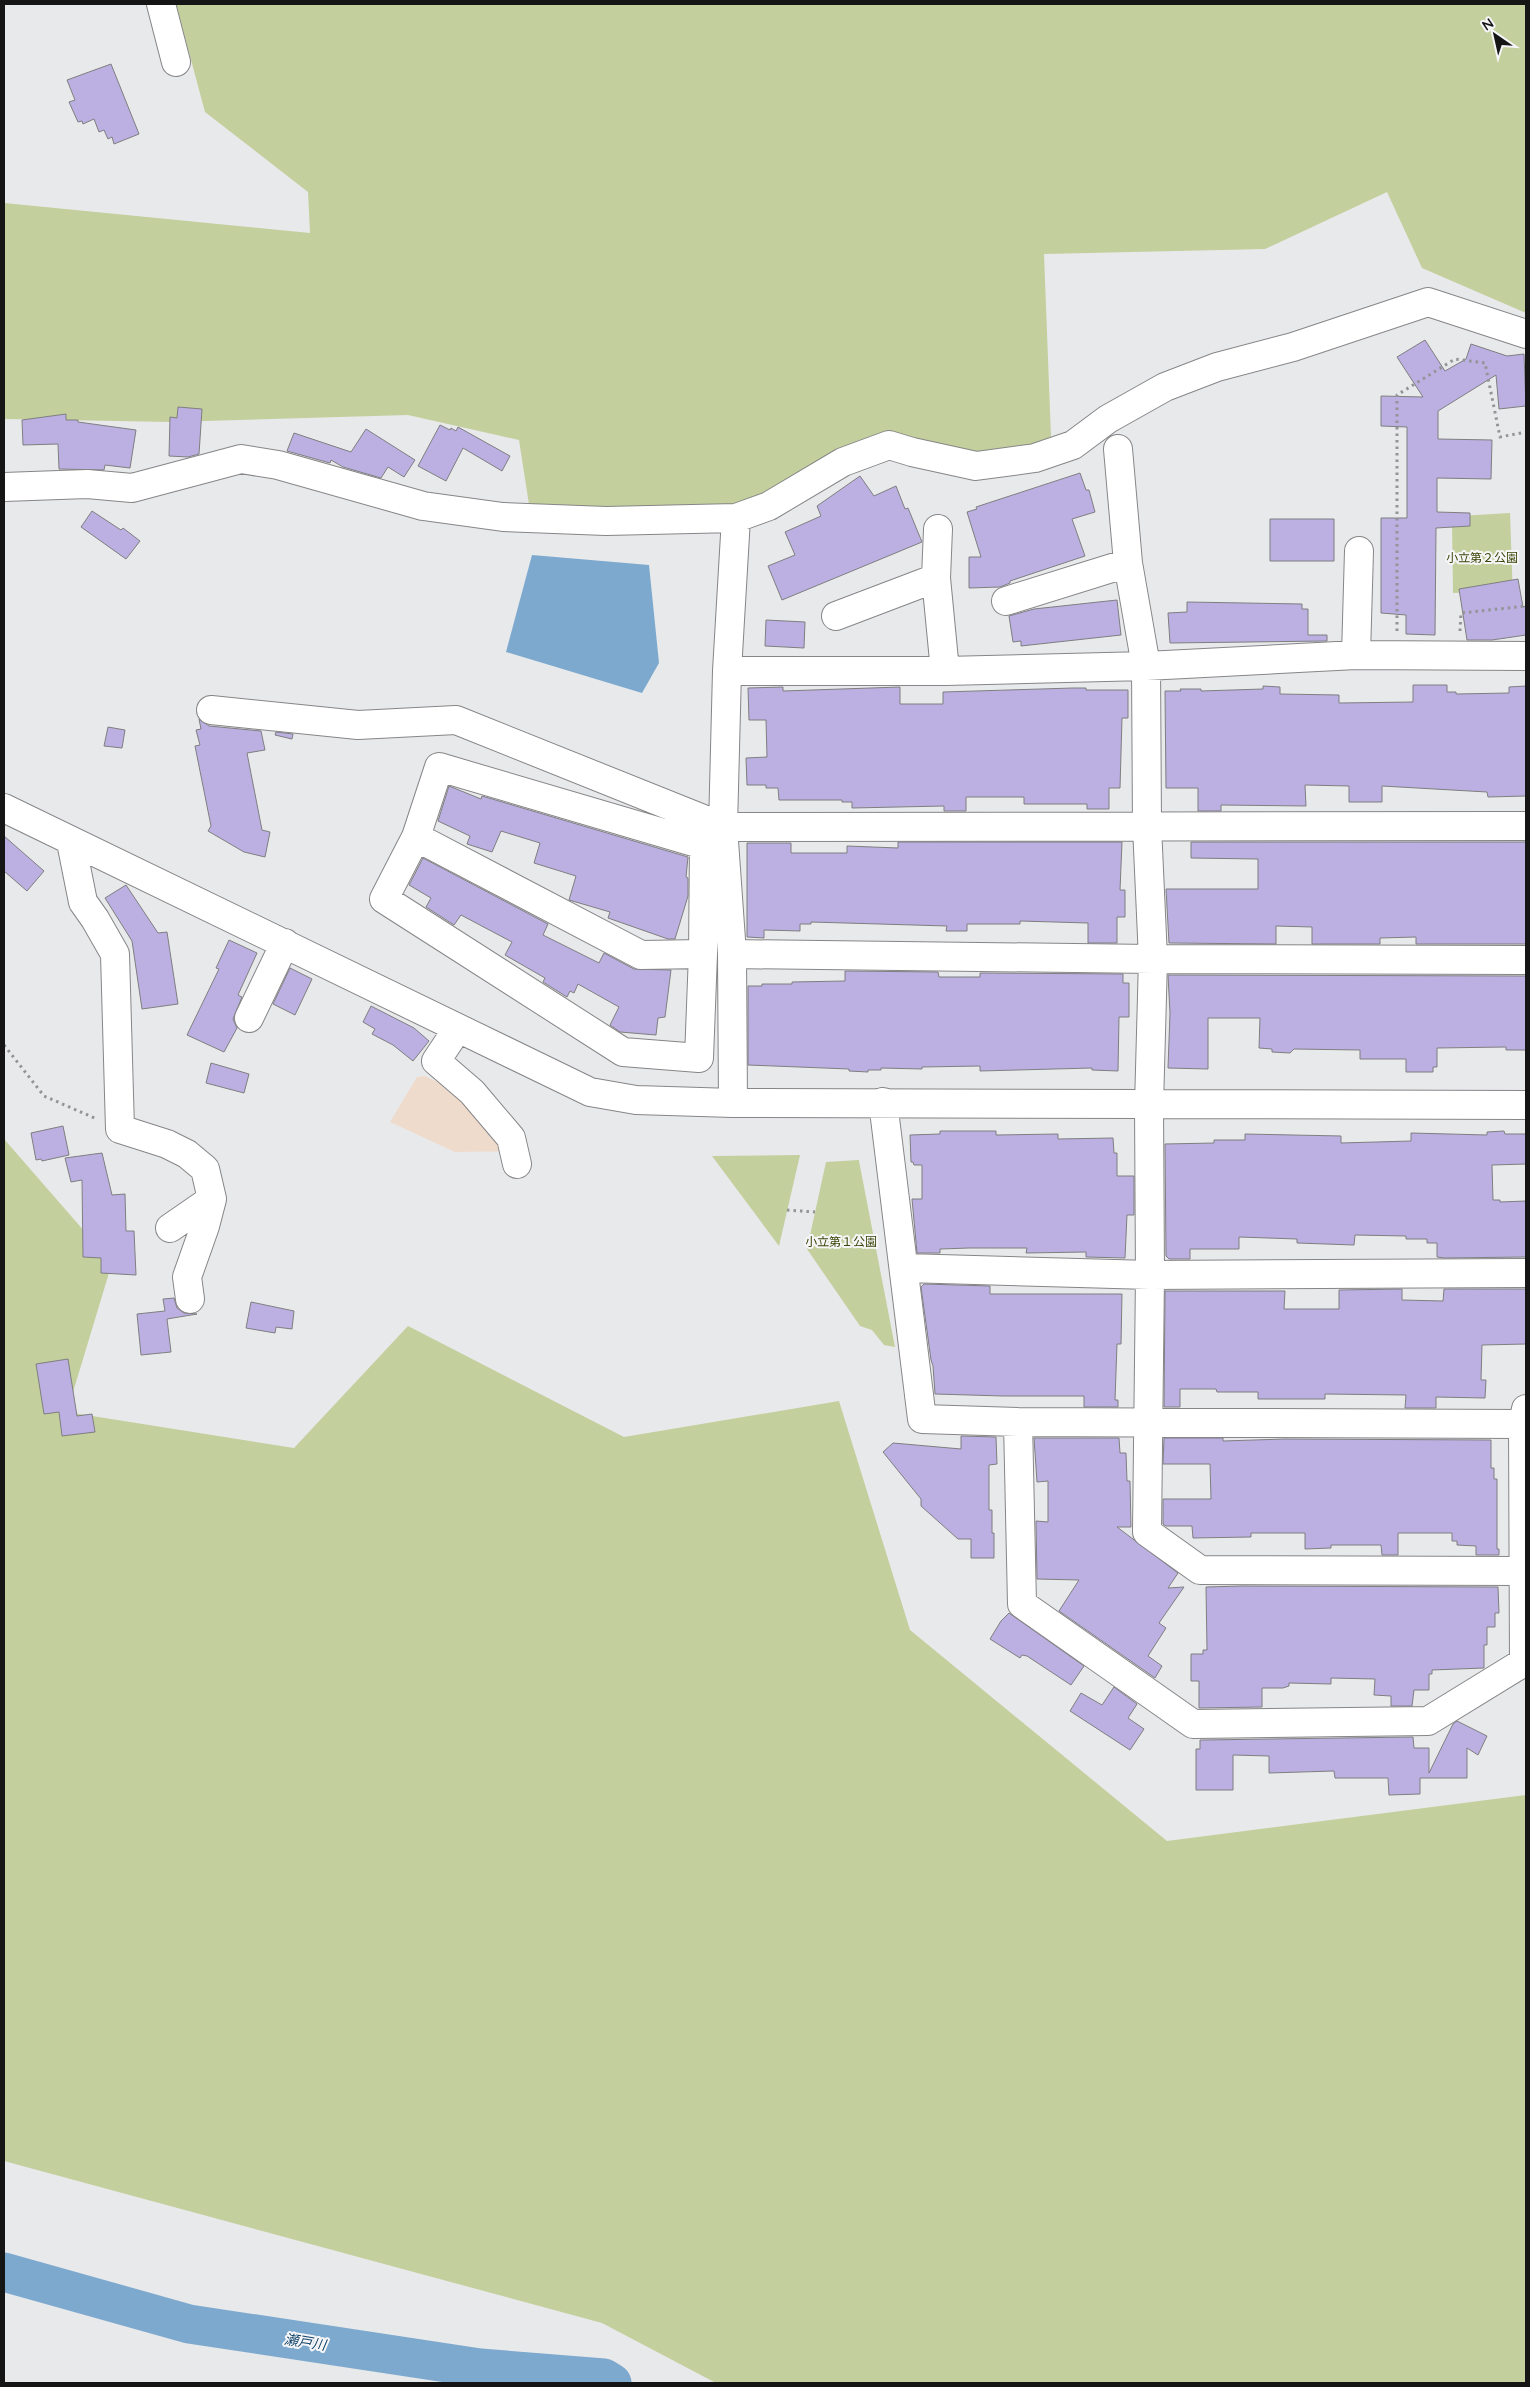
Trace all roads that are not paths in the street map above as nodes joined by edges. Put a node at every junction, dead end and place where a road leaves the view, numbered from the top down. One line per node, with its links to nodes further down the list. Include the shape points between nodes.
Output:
1 (160, 4): 2 (street)
2 (176, 62)
3 (1526, 334): 6 (street, via 1428,302 1293,347 1217,367 1165,387 1108,419 1073,445 1035,458 976,466 889,445 843,462 769,506)
4 (1118, 449): 9 (street)
5 (4, 487): 6 (street, via 87,484 132,488 241,459 278,465 423,506 504,517 606,521)
6 (736, 518): 17 (street)
7 (938, 529): 10 (street)
8 (1359, 551): 13 (street)
9 (1128, 563): 11 (street); 15 (street)
10 (936, 578): 12 (street); 16 (street)
11 (1006, 600)
12 (836, 616)
13 (1356, 655): 14 (street); 15 (street)
14 (1526, 656)
15 (1146, 666): 16 (street); 20 (street)
16 (945, 670): 17 (street)
17 (727, 671): 23 (street)
18 (210, 710): 23 (street, via 358,725 456,720)
19 (4, 808): 24 (street)
20 (1147, 826): 21 (street); 23 (street); 28 (street)
21 (1526, 826)
22 (416, 837): 23 (street, via 439,767); 26 (street, via 641,955); 26 (street, via 384,899 623,1052 699,1058)
23 (717, 837): 26 (street); 27 (street)
24 (71, 842): 25 (street); 37 (street, via 83,902 115,954 120,1129 187,1154 205,1169)
25 (285, 943): 30 (street); 31 (street)
26 (703, 954)
27 (732, 954): 28 (street); 33 (street)
28 (1153, 960): 29 (street); 35 (street)
29 (1526, 960)
30 (249, 1018)
31 (458, 1028): 33 (street, via 590,1092 636,1100); 36 (street, via 436,1061 472,1092 511,1138)
32 (883, 1102): 33 (street); 35 (street); 39 (street)
33 (733, 1103)
34 (1526, 1105): 35 (street)
35 (1149, 1106): 41 (street)
36 (518, 1164)
37 (212, 1199): 38 (street); 42 (street, via 187,1277)
38 (170, 1228)
39 (905, 1268): 41 (street); 44 (street, via 922,1419)
40 (1526, 1273): 41 (street)
41 (1150, 1275): 45 (street)
42 (190, 1299)
43 (1524, 1417): 45 (street); 46 (street)
44 (1018, 1422): 45 (street); 46 (street, via 1022,1604 1193,1724 1428,1721 1524,1662)
45 (1148, 1422): 46 (street, via 1147,1532 1200,1570)
46 (1522, 1571)

